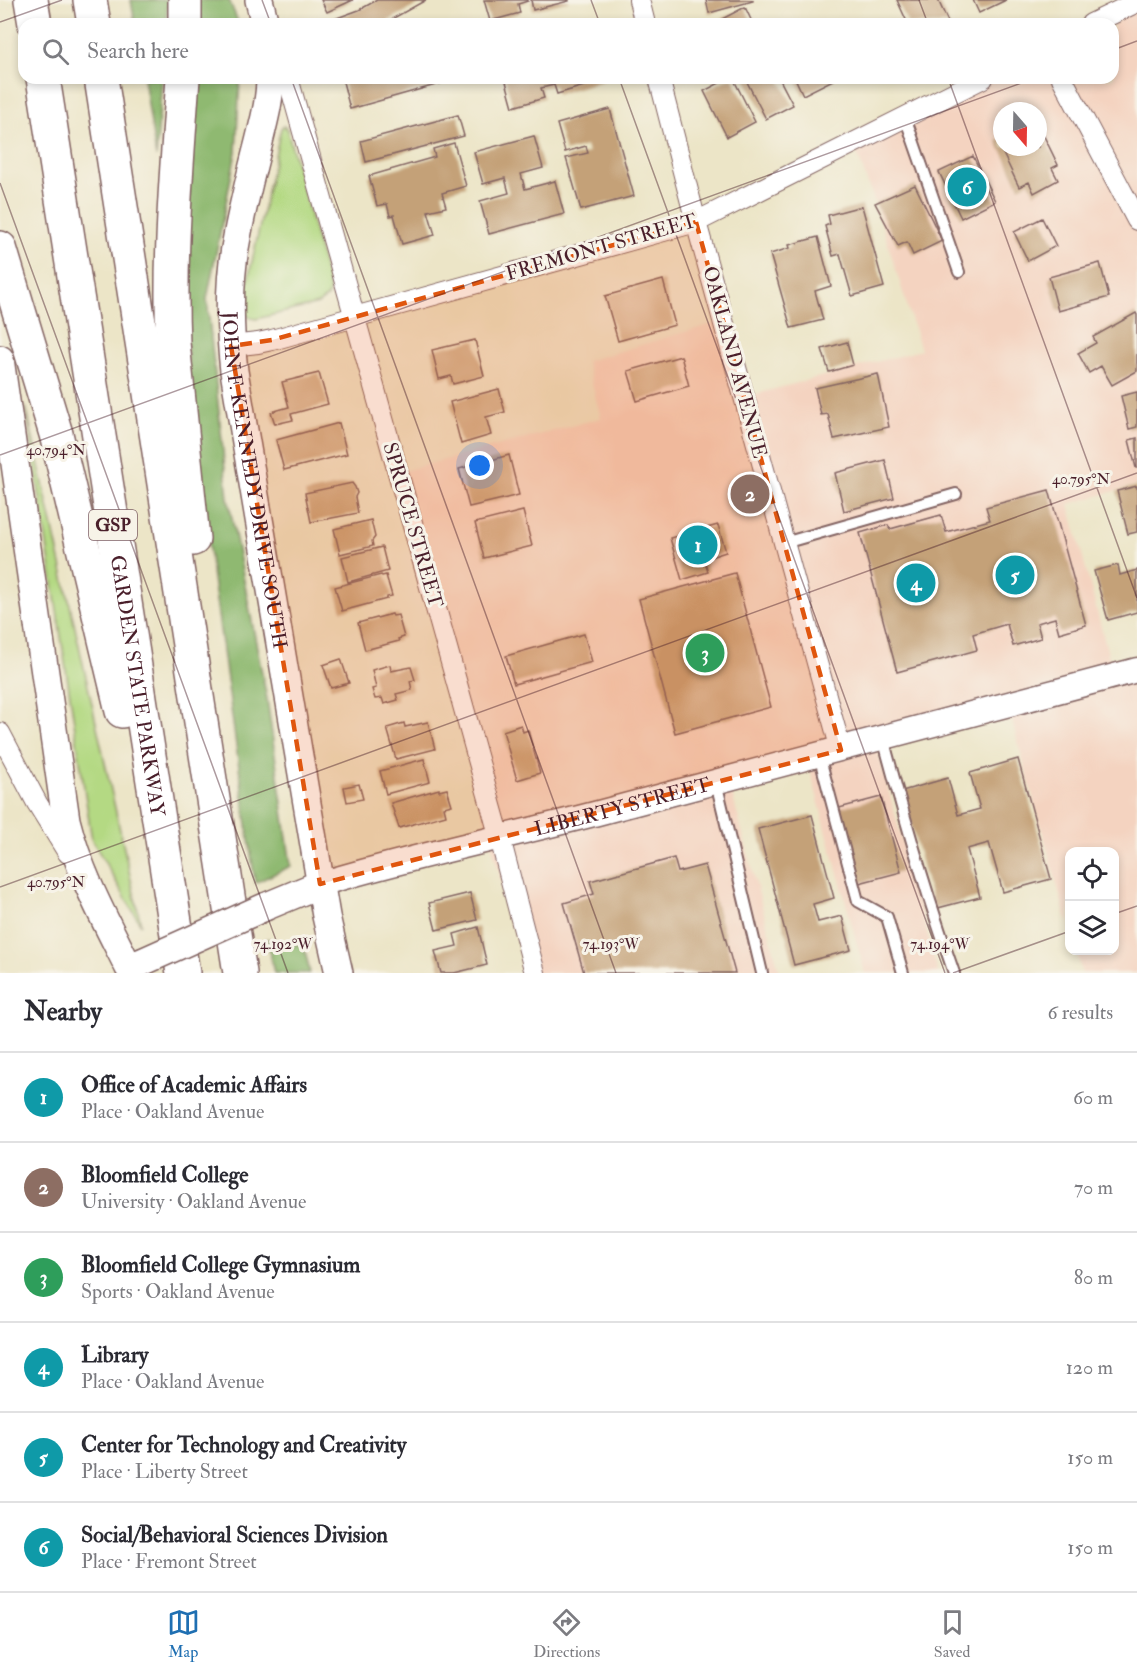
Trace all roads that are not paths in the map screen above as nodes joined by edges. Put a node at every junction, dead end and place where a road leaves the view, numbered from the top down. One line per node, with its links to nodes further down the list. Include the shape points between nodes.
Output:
1 (31, 0): 7 (highway)
2 (90, 0): 8 (highway)
3 (185, 0): 9 (highway)
4 (259, 0): 10 (main road)
5 (639, 0): 11 (street)
6 (1137, 2): 12 (street)
7 (34, 18)
8 (93, 18)
9 (185, 18)
10 (265, 18)
11 (644, 18)
12 (1104, 18)
13 (44, 84): 39 (highway, GARDEN STATE PARKWAY / GSP)
14 (102, 84): 40 (highway)
15 (183, 84): 40 (highway, via 171,287 173,343)
16 (269, 84): 27 (main road, JOHN F. KENNEDY DRIVE SOUTH, via 233,260)
17 (290, 84): 26 (street, SPRUCE STREET)
18 (661, 84): 23 (street, OAKLAND AVENUE)
19 (971, 84): 21 (street, FREMONT STREET)
20 (1065, 84): 22 (street)
21 (905, 117): 23 (street, FREMONT STREET); 25 (lane)
22 (1137, 220)
23 (696, 222): 26 (street, FREMONT STREET); 30 (street, OAKLAND AVENUE)
24 (0, 249): 39 (highway, via 56,434)
25 (959, 272)
26 (355, 317): 27 (street, FREMONT STREET, via 258,343); 36 (street, SPRUCE STREET)
27 (231, 346): 37 (main road, JOHN F. KENNEDY DRIVE SOUTH)
28 (0, 359): 38 (main road, via 62,799 72,843)
29 (956, 494): 30 (lane)
30 (784, 543): 34 (street, OAKLAND AVENUE)
31 (1137, 670): 33 (street, LIBERTY STREET)
32 (0, 733): 38 (street)
33 (883, 738): 34 (street, LIBERTY STREET); 46 (lane)
34 (830, 752): 35 (street, LIBERTY STREET); 45 (lane, via 858,901 887,917)
35 (716, 782): 36 (street, LIBERTY STREET); 44 (lane)
36 (500, 838): 37 (street, LIBERTY STREET, via 386,864); 43 (street, SPRUCE STREET)
37 (320, 884): 41 (main road, LIBERTY STREET, bridge); 42 (main road, JOHN F. KENNEDY DRIVE SOUTH)
38 (88, 886): 41 (main road)
39 (181, 963)
40 (238, 963)
41 (131, 968)
42 (339, 973)
43 (535, 973)
44 (762, 973)
45 (903, 973)
46 (954, 973)

